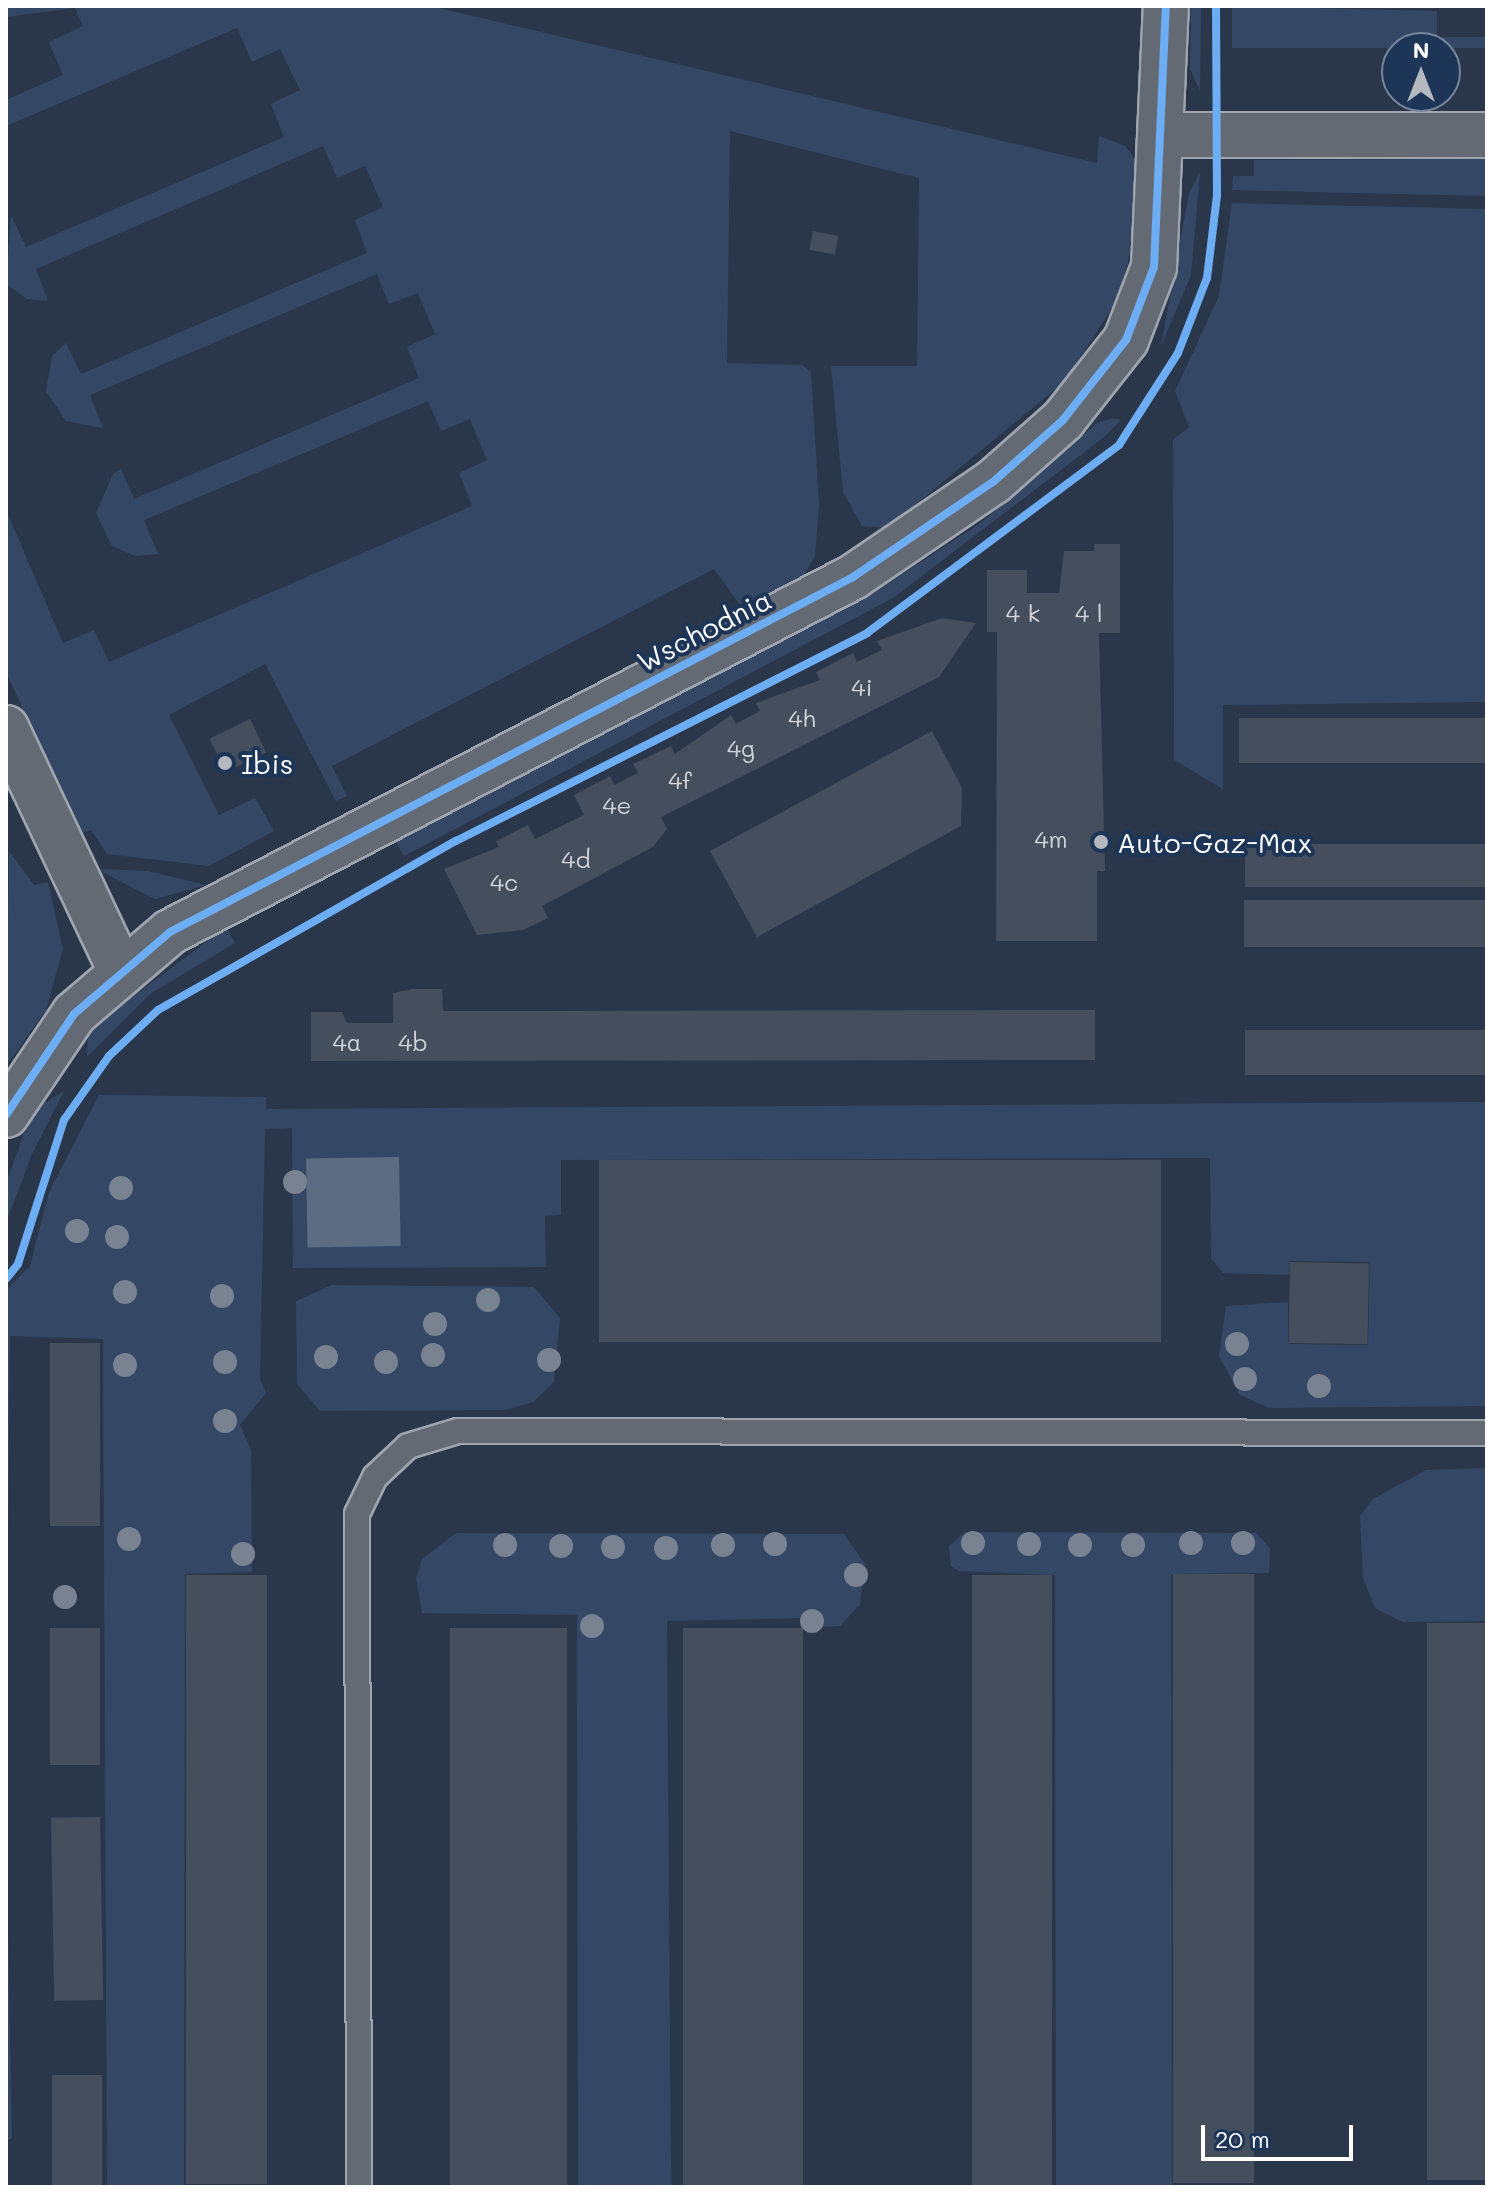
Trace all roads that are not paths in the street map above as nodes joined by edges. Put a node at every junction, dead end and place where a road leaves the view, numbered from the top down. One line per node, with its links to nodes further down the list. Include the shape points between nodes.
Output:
1 (1166, 6): 2 (street, Wschodnia)
2 (1165, 135): 3 (street); 5 (street, Wschodnia, via 1154,267 1126,340 1063,420 993,482 853,577 201,914)
3 (1487, 135)
4 (6, 728): 5 (street)
5 (120, 969): 6 (street, Wschodnia, via 39,1055)
6 (6, 1115)
7 (1487, 1433): 8 (lane, via 458,1431 408,1446 375,1477 357,1514)
8 (359, 2187)

